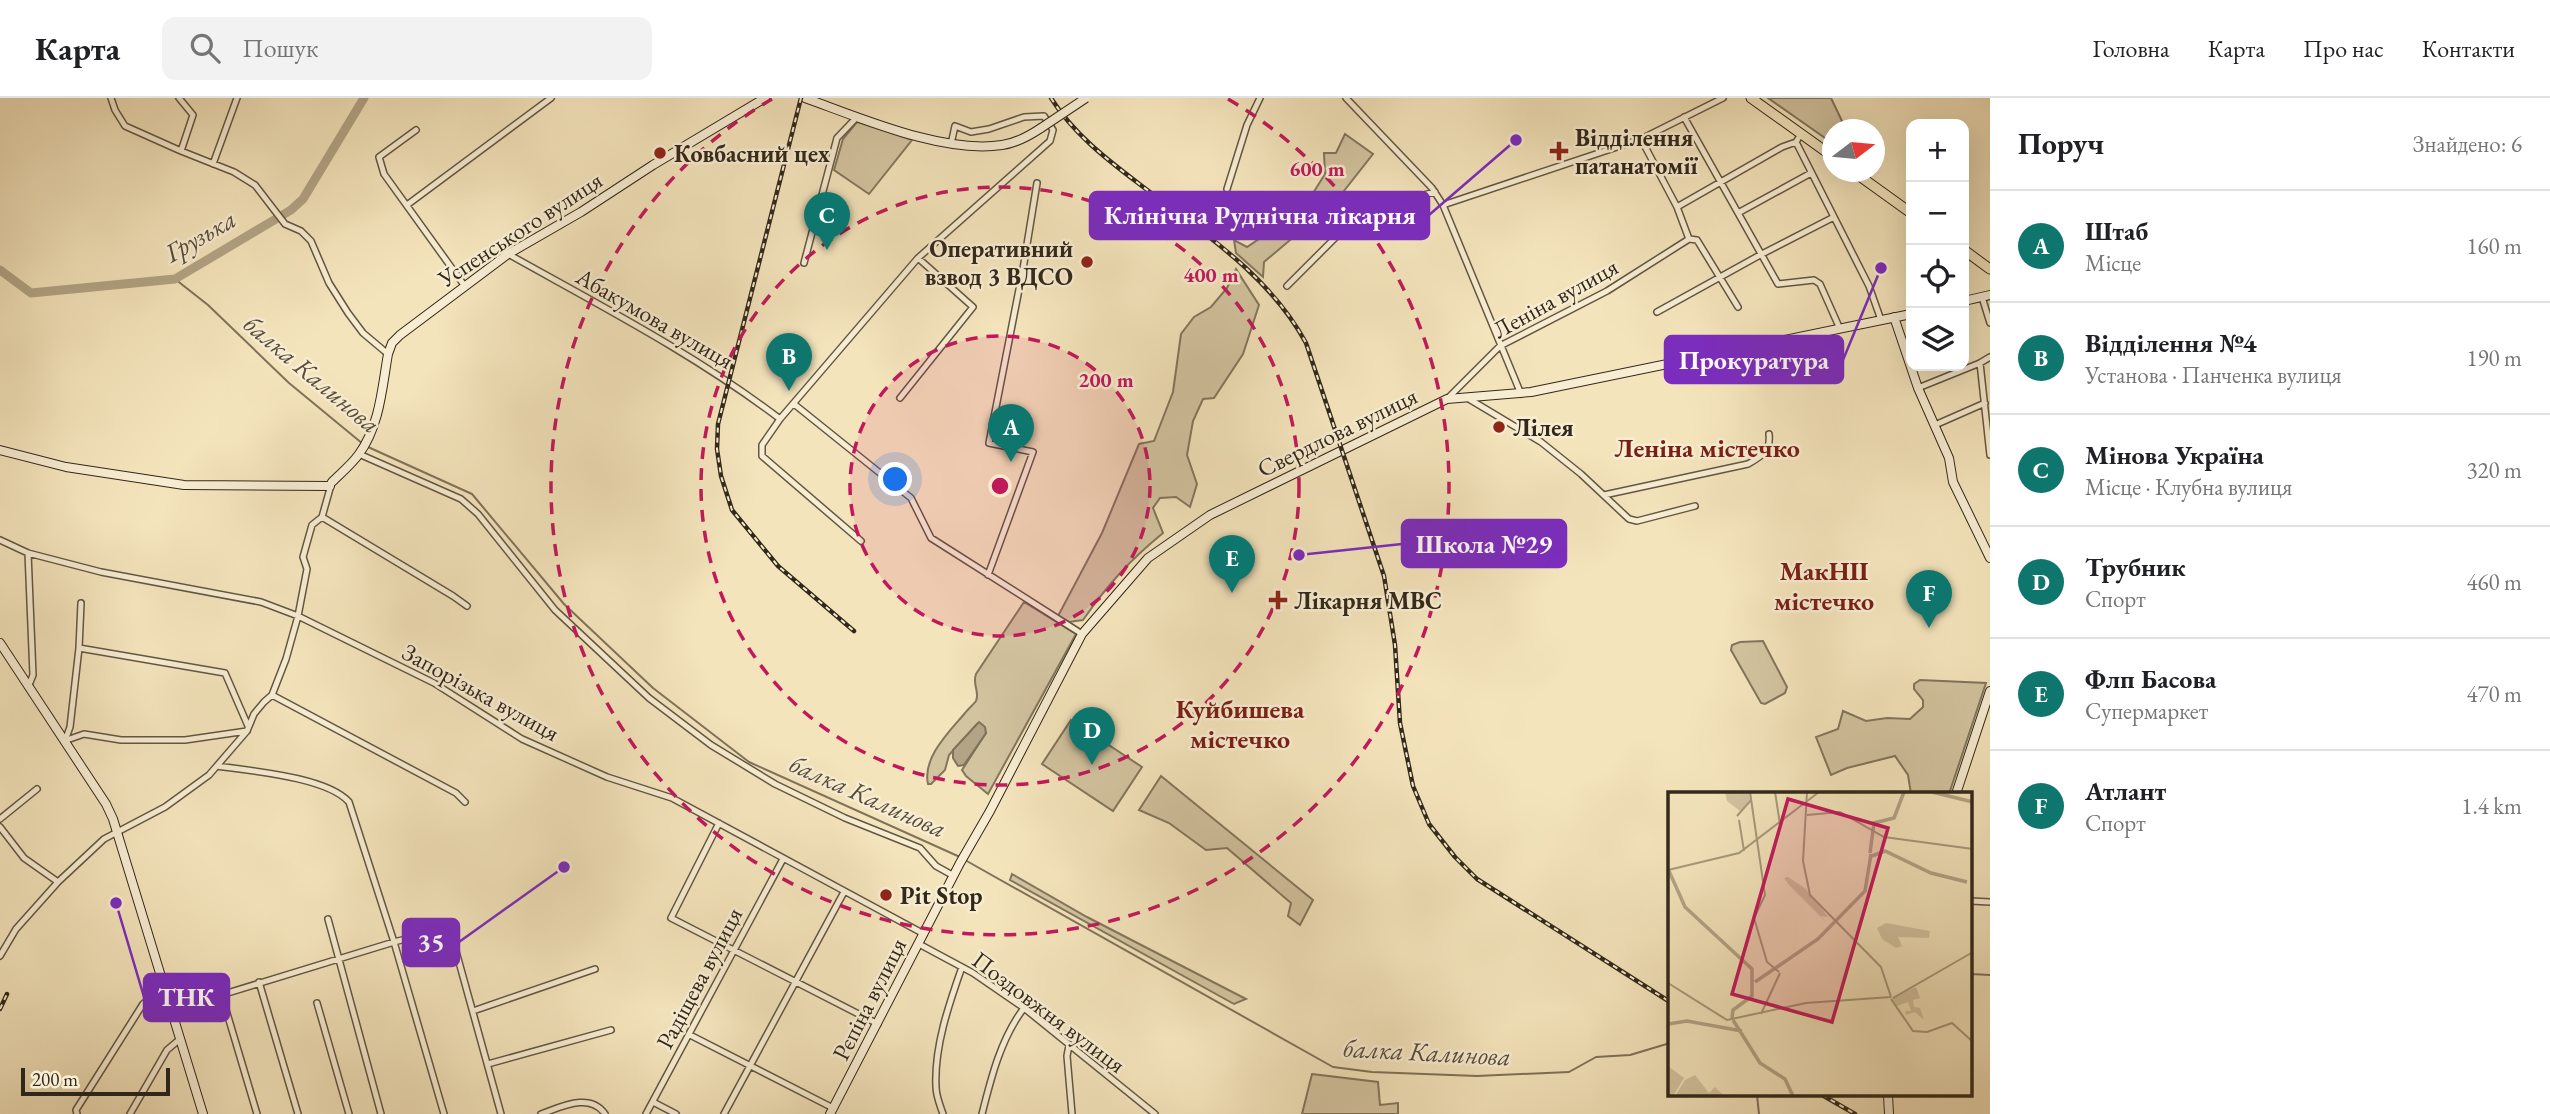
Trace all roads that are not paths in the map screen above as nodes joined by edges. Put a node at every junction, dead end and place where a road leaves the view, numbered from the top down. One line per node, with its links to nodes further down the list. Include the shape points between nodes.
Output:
1 (111, 98): 18 (street, via 125,126)
2 (179, 98): 18 (street, via 192,115)
3 (237, 98): 20 (street)
4 (551, 98): 27 (street)
5 (765, 98): 34 (street, Успенського вулиця)
6 (805, 98): 12 (street)
7 (1086, 98): 17 (street, bridge, via 1022,140 1002,145)
8 (1260, 98): 25 (street)
9 (1346, 98): 26 (street)
10 (1723, 98): 13 (street)
11 (1751, 98): 15 (main road)
12 (857, 117): 17 (street); 38 (street, via 837,138)
13 (1684, 117): 16 (street); 22 (street)
14 (416, 130): 27 (street, via 379,157 384,174)
15 (1799, 138): 19 (main road); 21 (street); 22 (street)
16 (1641, 139): 28 (street); 29 (street)
17 (950, 144): 37 (street, via 955,127 971,132 1024,117 1044,116 1054,130 1050,141)
18 (181, 151): 20 (street)
19 (1822, 151)
20 (213, 164): 52 (street, via 256,185 285,224 311,241 348,313)
21 (1811, 173): 31 (street); 32 (street)
22 (1720, 182): 29 (street); 31 (street)
23 (1868, 182): 30 (main road)
24 (1037, 183): 76 (street, via 989,443 1032,452)
25 (1227, 189)
26 (1435, 192): 28 (street); 42 (street, via 1408,199 1337,236)
27 (407, 205): 41 (street)
28 (1443, 205): 51 (street)
29 (1677, 207): 33 (street)
30 (1906, 209)
31 (1738, 213): 36 (street)
32 (1834, 217): 36 (street); 48 (street)
33 (1689, 239): 40 (street, via 1697,240); 51 (street, Леніна вулиця, via 1607,291)
34 (508, 254): 41 (street, Успенського вулиця); 62 (street, Абакумова вулиця, via 695,359)
35 (1969, 254): 39 (main road)
36 (1760, 255): 40 (street); 50 (street, via 1778,284 1814,280 1820,284)
37 (918, 258): 58 (street, via 973,307); 61 (street)
38 (804, 264)
39 (1990, 269)
40 (1719, 277): 44 (street); 45 (street)
41 (464, 285): 52 (street, Успенського вулиця, via 400,335)
42 (1287, 286)
43 (1986, 296): 49 (street)
44 (1738, 307)
45 (1657, 312)
46 (1906, 315): 47 (street, Свердлова вулиця)
47 (1894, 317): 48 (street, Свердлова вулиця); 55 (street)
48 (1881, 320): 50 (street, Свердлова вулиця)
49 (1990, 323)
50 (1840, 329): 56 (street, Свердлова вулиця)
51 (1500, 346): 56 (street); 59 (street, Леніна вулиця)
52 (388, 354): 66 (street, Успенського вулиця, via 376,423)
53 (1990, 357): 54 (street)
54 (1980, 363): 55 (street); 60 (street)
55 (1918, 388): 63 (street)
56 (1521, 394): 57 (street, Свердлова вулиця)
57 (1466, 397): 59 (street, Свердлова вулиця); 69 (street, via 1541,442)
58 (900, 398)
59 (1447, 399): 80 (street, Свердлова вулиця, via 1183,532 1148,558)
60 (1984, 403): 63 (street); 67 (street)
61 (794, 404): 62 (street); 76 (street, via 911,498 931,538)
62 (780, 419): 73 (street, via 762,445 762,456)
63 (1935, 425): 75 (street, via 1953,482)
64 (1769, 434): 69 (street, via 1767,451 1748,464)
65 (0, 450): 68 (street, via 66,467 184,485)
66 (359, 454): 68 (street, Успенського вулиця); 98 (street, via 461,499 555,610 649,698 711,745 775,784 919,848)
67 (1990, 455)
68 (331, 484): 71 (street)
69 (1604, 495): 70 (street, via 1637,521)
70 (1695, 506)
71 (322, 517): 78 (street); 79 (street, via 312,525 303,557 307,569)
72 (0, 540): 74 (street, Запорізька вулиця)
73 (861, 541)
74 (28, 553): 79 (street, Запорізька вулиця, via 101,572 261,602); 83 (street, via 33,675)
75 (1990, 558)
76 (988, 575): 80 (street)
77 (81, 603): 82 (street)
78 (467, 606)
79 (298, 616): 85 (street); 93 (street, Запорізька вулиця, via 434,683 522,739 607,777 672,798)
80 (1082, 634): 97 (street, Свердлова вулиця)
81 (1, 645): 83 (street)
82 (79, 648): 86 (street, via 225,673); 87 (street, via 70,727)
83 (29, 685): 87 (street)
84 (1990, 691): 90 (street)
85 (272, 695): 86 (street, via 254,714); 91 (street, via 456,793)
86 (248, 729): 87 (street, via 185,740 121,740 84,734); 88 (street)
87 (64, 741): 95 (street, via 106,804)
88 (217, 766): 95 (street, via 166,807); 105 (street, via 315,784 338,792 349,802)
89 (37, 789): 92 (street)
90 (1957, 792)
91 (465, 802)
92 (0, 818)
93 (719, 823): 96 (street, Запорізька вулиця); 107 (street, via 671,918)
94 (0, 827): 99 (street, via 24,858)
95 (117, 831): 99 (street); 114 (street)
96 (783, 859): 100 (street, Запорізька вулиця); 107 (street, Радіщева вулиця)
97 (960, 863): 98 (street, Рєпіна вулиця)
98 (954, 876): 104 (street, Рєпіна вулиця)
99 (58, 882): 108 (street, via 16,929)
100 (844, 892): 104 (street, Запорізька вулиця); 112 (street)
101 (1972, 901): 102 (street)
102 (1990, 902)
103 (328, 919): 109 (street)
104 (924, 934): 106 (street, Рєпіна вулиця)
105 (394, 942): 109 (street); 119 (street, via 441,932 454,944); 137 (street)
106 (919, 944): 110 (street, Поздовжня вулиця); 120 (street, Рєпіна вулиця)
107 (735, 949): 112 (street); 122 (street, Радіщева вулиця)
108 (0, 956)
109 (339, 958): 113 (street); 136 (street)
110 (962, 967): 117 (street, Поздовжня вулиця); 144 (street, via 948,1007 937,1066 936,1090)
111 (595, 969): 119 (street)
112 (795, 981): 120 (street); 126 (street)
113 (259, 982): 115 (street); 134 (street)
114 (166, 991): 118 (street); 130 (street, via 142,1004)
115 (221, 993): 118 (street); 133 (street)
116 (317, 1003): 135 (street)
117 (1024, 1008): 124 (street, Поздовжня вулиця); 145 (street, via 1013,1023)
118 (172, 1010): 123 (street)
119 (473, 1011): 125 (street)
120 (878, 1024): 129 (street, Рєпіна вулиця)
121 (611, 1030): 125 (street)
122 (690, 1035): 126 (street); 128 (street, Радіщева вулиця)
123 (180, 1039): 131 (street, via 167,1050); 132 (street)
124 (1069, 1045): 146 (street); 147 (street, Поздовжня вулиця)
125 (488, 1064): 138 (street)
126 (750, 1066): 129 (street); 143 (street)
127 (1888, 1098): 148 (street)
128 (653, 1102): 141 (street, Радіщева вулиця); 142 (street)
129 (832, 1111)
130 (77, 1114)
131 (130, 1114)
132 (203, 1114)
133 (257, 1114)
134 (298, 1114)
135 (349, 1114)
136 (381, 1114)
137 (444, 1114)
138 (501, 1114)
139 (541, 1114): 140 (street, via 580,1102 598,1106)
140 (605, 1114)
141 (646, 1114)
142 (676, 1114)
143 (724, 1114)
144 (943, 1114)
145 (982, 1114)
146 (1072, 1114)
147 (1155, 1114)
148 (1889, 1114)

